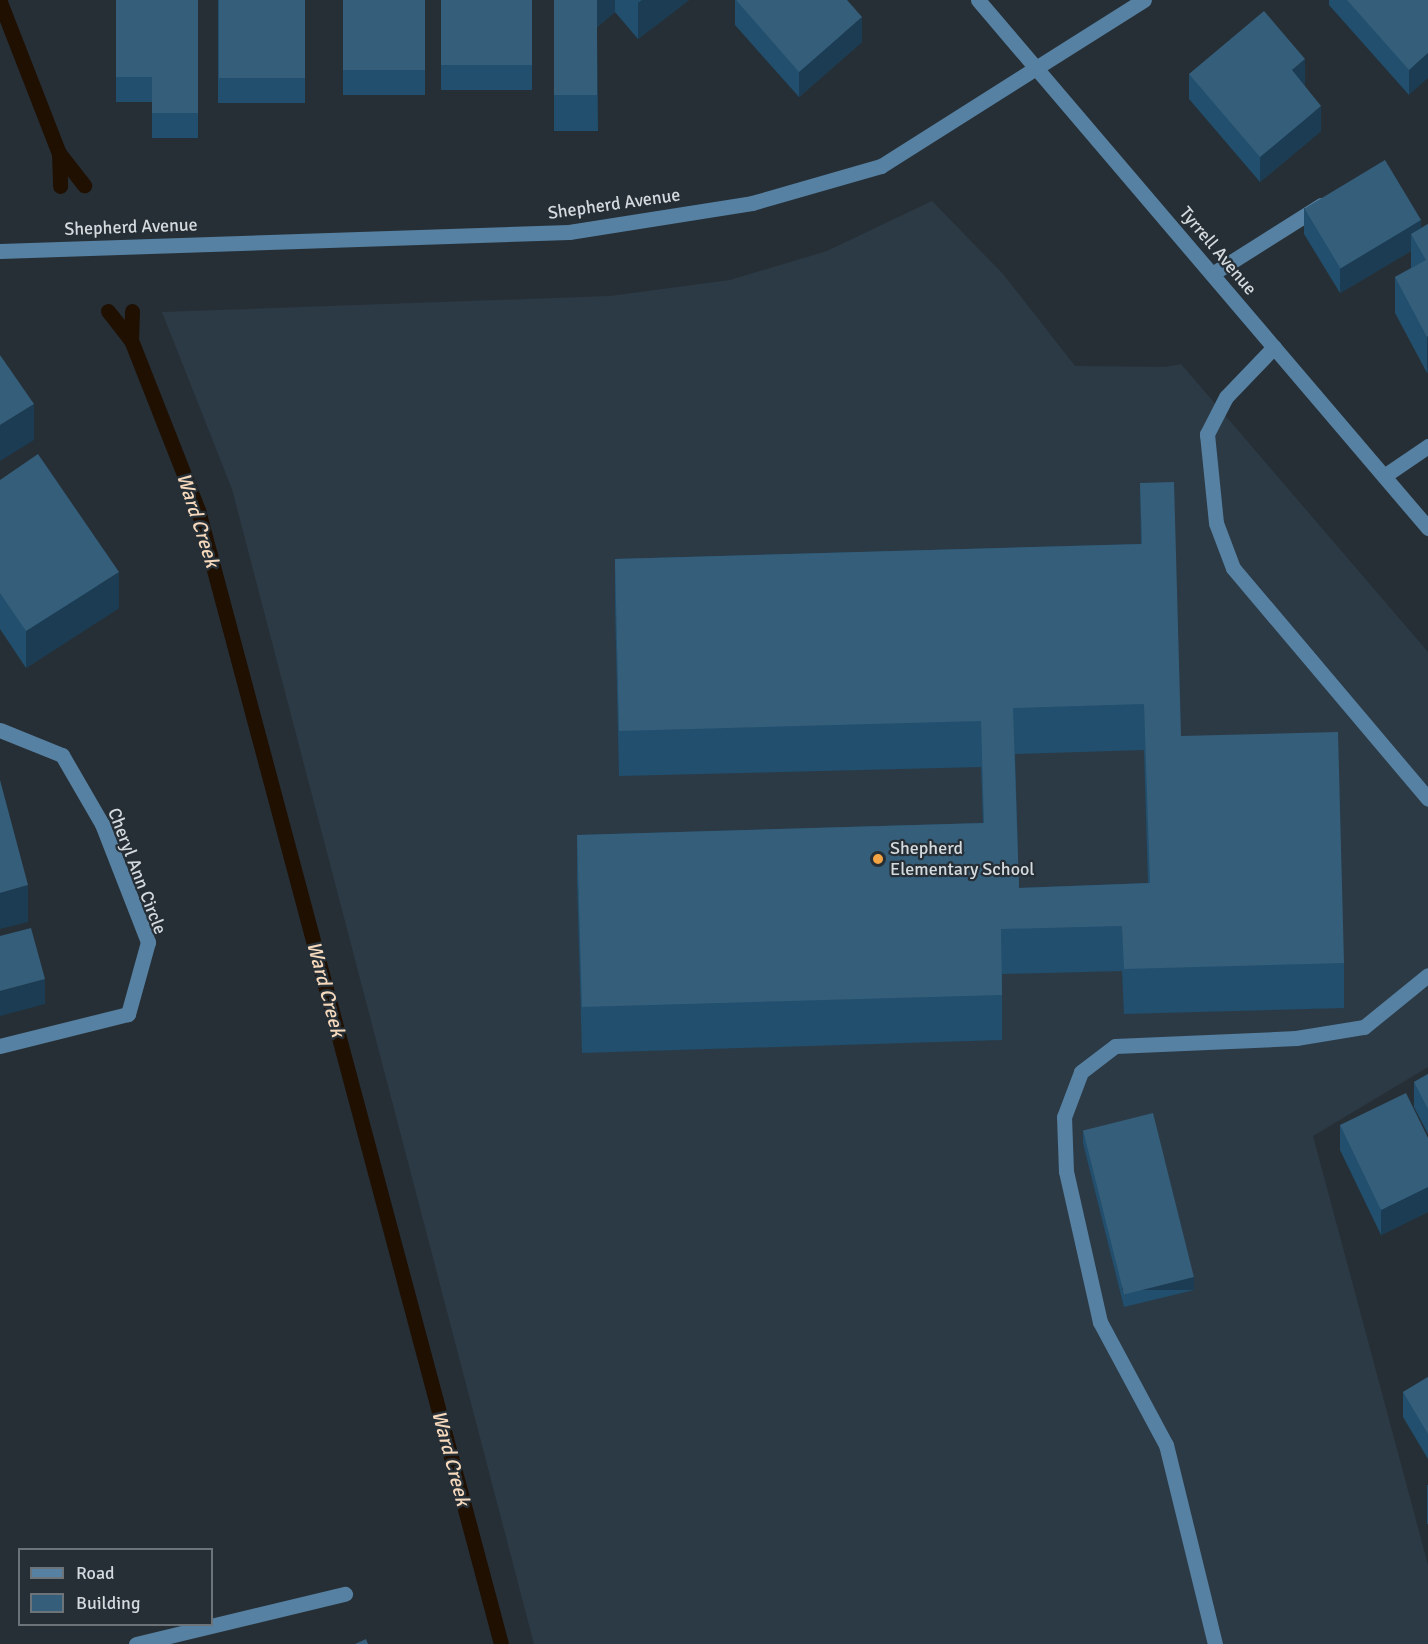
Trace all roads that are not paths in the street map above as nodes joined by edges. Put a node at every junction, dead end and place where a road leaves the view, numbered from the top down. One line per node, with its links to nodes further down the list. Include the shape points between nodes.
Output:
1 (978, 0): 3 (street, Tyrrell Avenue)
2 (1144, 0): 3 (street, Shepherd Avenue)
3 (1035, 65): 5 (street, Shepherd Avenue, via 881,166 752,203 569,232); 6 (street, Tyrrell Avenue)
4 (1332, 199): 6 (street)
5 (0, 251)
6 (1212, 274): 7 (street, Tyrrell Avenue)
7 (1274, 347): 9 (street, Tyrrell Avenue); 12 (street, via 1226,397 1207,434 1216,523 1233,568)
8 (1428, 446): 9 (street)
9 (1384, 476): 10 (street, Tyrrell Avenue)
10 (1428, 528)
11 (0, 730): 14 (street, Cheryl Ann Circle, via 62,755 102,824 148,942 128,1014)
12 (1428, 800)
13 (1428, 975): 19 (street, via 1364,1027 1296,1038 1115,1046 1081,1072 1064,1118 1066,1171 1100,1322 1166,1445)
14 (0, 1046)
15 (345, 1594): 17 (street)
16 (211, 1626): 18 (street)
17 (213, 1626)
18 (136, 1644)
19 (1215, 1644)

